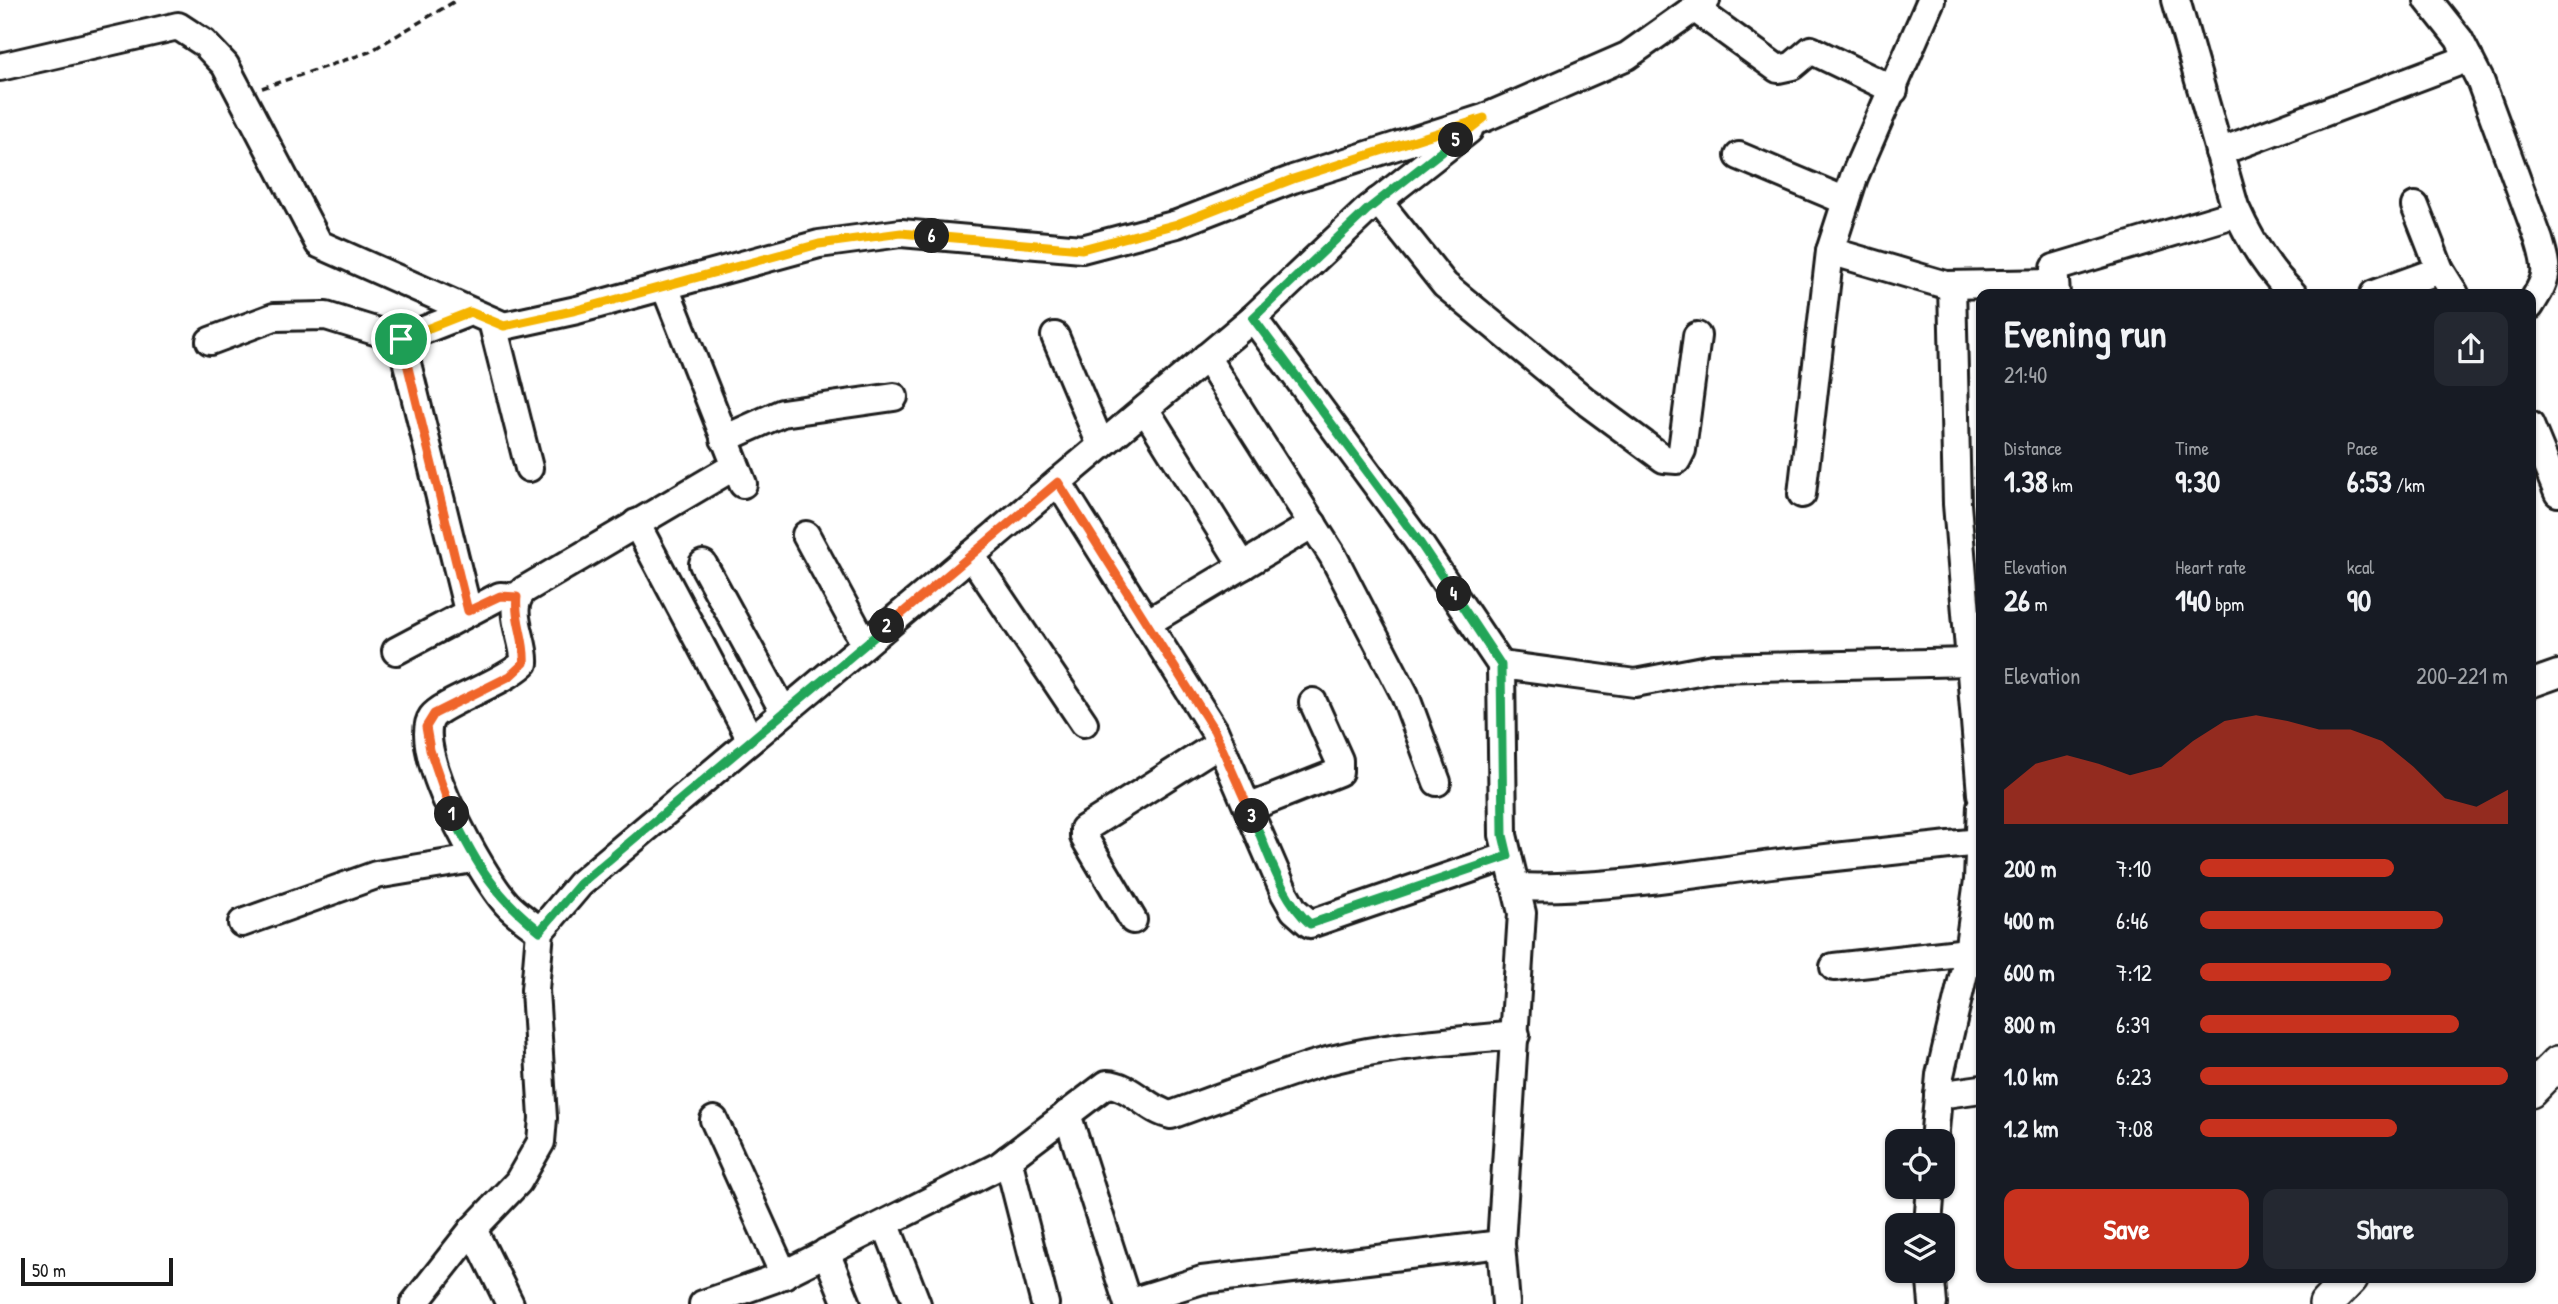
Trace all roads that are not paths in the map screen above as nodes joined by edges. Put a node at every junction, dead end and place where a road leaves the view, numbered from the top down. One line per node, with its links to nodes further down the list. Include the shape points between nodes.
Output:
1 (1931, 0): 7 (street)
2 (2176, 0): 9 (street)
3 (2428, 0): 5 (street)
4 (1700, 4): 7 (street, via 1778,69 1792,66 1811,50); 8 (street, via 1627,56)
5 (2469, 58): 9 (street); 23 (street, via 2509,154 2547,267 2546,281)
6 (0, 67): 24 (street, via 178,26 204,43 225,65 318,244)
7 (1894, 90): 12 (street)
8 (1484, 118): 11 (street); 18 (street, via 1293,179 1177,224 1082,249 901,233 819,244)
9 (2218, 152): 14 (street)
10 (1739, 156): 12 (street)
11 (1378, 201): 25 (street); 27 (street, via 1445,285 1664,459 1677,460 1682,450)
12 (1846, 201): 15 (street)
13 (2415, 206): 16 (street)
14 (2237, 213): 19 (street, via 2054,268); 20 (street, via 2248,236)
15 (1830, 251): 17 (street); 39 (street)
16 (2440, 271): 21 (street); 22 (street)
17 (1952, 285): 19 (street); 34 (street)
18 (665, 287): 24 (street, via 504,326); 33 (street)
19 (2056, 289)
20 (2289, 289)
21 (2388, 289)
22 (2452, 289)
23 (2536, 297)
24 (481, 317): 28 (street); 37 (street)
25 (1253, 318): 30 (street); 54 (street, via 1418,540)
26 (1055, 336): 36 (street)
27 (1696, 336)
28 (401, 339): 29 (street, via 326,316 274,317); 49 (street)
29 (210, 341)
30 (1206, 357): 32 (street); 42 (street)
31 (894, 397): 33 (street, via 782,413)
32 (1145, 409): 36 (street); 46 (street)
33 (724, 439): 41 (street, via 739,475)
34 (1968, 440): 47 (street)
35 (2536, 440): 40 (street)
36 (1101, 445): 38 (street)
37 (529, 468)
38 (1058, 482): 44 (street); 50 (street)
39 (1802, 494)
40 (2558, 494)
41 (636, 523): 48 (street); 61 (street)
42 (1312, 524): 46 (street); 63 (street, via 1405,695)
43 (806, 535): 51 (street)
44 (971, 555): 51 (street); 59 (street)
45 (703, 564): 58 (street)
46 (1243, 566): 50 (street)
47 (1972, 569): 53 (street)
48 (517, 597): 49 (street, via 500,596); 67 (street, via 515,613 524,663 510,676 434,714 426,727 449,807)
49 (468, 611): 52 (street)
50 (1147, 624): 62 (street)
51 (865, 644): 58 (street)
52 (396, 651)
53 (1970, 662): 54 (street, via 1714,668 1634,683); 60 (street)
54 (1501, 665): 66 (street, via 1503,835)
55 (2558, 674): 56 (street)
56 (2536, 682)
57 (1313, 702): 64 (street, via 1339,760 1339,772)
58 (784, 712): 61 (street)
59 (1084, 723)
60 (1976, 733)
61 (751, 740): 72 (street, via 580,884)
62 (1220, 743): 64 (street); 70 (street, via 1084,830)
63 (1437, 782)
64 (1248, 808): 66 (street, via 1285,894 1310,924)
65 (1976, 842): 68 (street, via 1665,880 1563,889)
66 (1508, 856): 68 (street)
67 (474, 859): 71 (street, via 376,875); 72 (street, via 507,905)
68 (1516, 887): 75 (street, via 1522,912)
69 (1976, 894): 73 (street)
70 (1133, 920)
71 (242, 923)
72 (540, 931): 85 (street, via 535,990 544,1118 541,1142 518,1182)
73 (1968, 952): 74 (street); 79 (street)
74 (1834, 967)
75 (1516, 1035): 80 (street, via 1343,1058 1171,1115 1156,1112 1125,1090 1107,1084); 86 (street)
76 (2558, 1063): 77 (main road)
77 (2536, 1085)
78 (1976, 1090): 79 (street)
79 (1938, 1095): 82 (street)
80 (1067, 1114): 83 (street); 98 (street)
81 (714, 1120): 88 (street)
82 (1935, 1129)
83 (1008, 1159): 84 (street); 97 (street)
84 (886, 1225): 87 (street); 96 (street)
85 (474, 1228): 92 (street); 93 (street)
86 (1500, 1244): 91 (street); 99 (street)
87 (826, 1252): 88 (street); 95 (street)
88 (784, 1275): 94 (street)
89 (1931, 1283): 100 (street)
90 (2346, 1283): 101 (main road)
91 (1205, 1292): 98 (street)
92 (414, 1304)
93 (510, 1304)
94 (703, 1304)
95 (847, 1304)
96 (917, 1304)
97 (1045, 1304)
98 (1128, 1304)
99 (1506, 1304)
100 (1933, 1304)
101 (2326, 1304)

